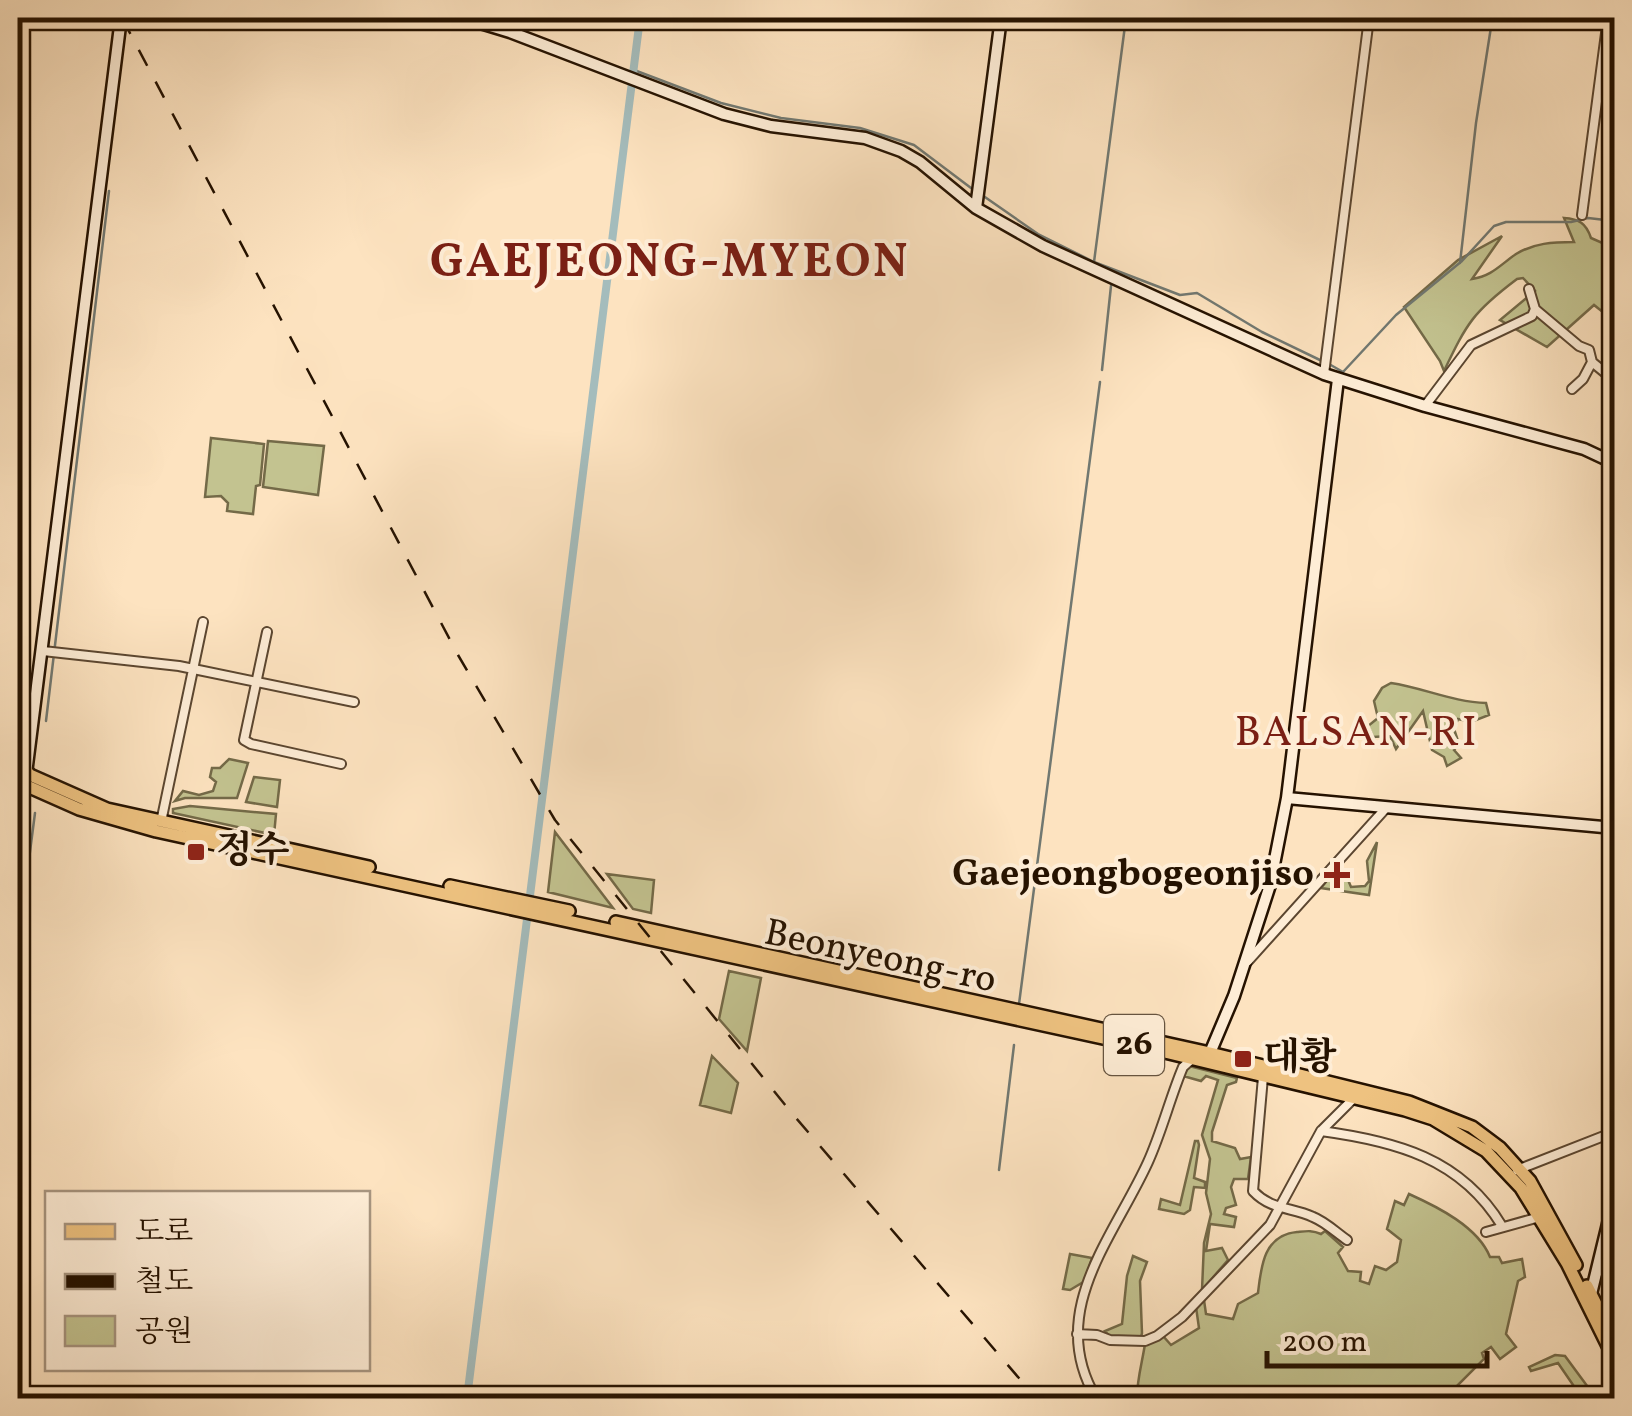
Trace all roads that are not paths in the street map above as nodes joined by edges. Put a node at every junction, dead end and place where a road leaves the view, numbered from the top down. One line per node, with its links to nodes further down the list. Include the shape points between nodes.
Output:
1 (121, 18): 22 (street)
2 (464, 18): 8 (street, via 751,122 883,144)
3 (1001, 18): 8 (street)
4 (1370, 18): 13 (street)
5 (1480, 18): 6 (street, via 1494,24)
6 (1553, 18)
7 (1608, 18): 9 (street)
8 (977, 204): 13 (street, via 1080,266)
9 (1582, 215)
10 (1529, 289): 11 (street)
11 (1536, 310): 12 (street, via 1589,350); 17 (street, via 1471,345)
12 (1592, 362): 15 (street); 16 (street)
13 (1325, 367): 14 (street)
14 (1338, 379): 17 (street); 29 (street)
15 (1614, 380)
16 (1572, 389)
17 (1425, 406): 19 (street)
18 (1614, 416): 19 (street)
19 (1611, 461)
20 (204, 622): 23 (street)
21 (267, 632): 24 (street)
22 (45, 651): 23 (street); 28 (street)
23 (192, 670): 24 (street); 31 (street)
24 (256, 684): 25 (street); 27 (street, via 244,740)
25 (354, 702)
26 (18, 761): 28 (highway)
27 (341, 764)
28 (22, 778): 31 (main road, Beonyeong-ro / 26); 33 (street); 34 (main road, Beonyeong-ro / 26, via 79,808 156,830)
29 (1287, 798): 30 (street); 36 (street, via 1270,886)
30 (1386, 808): 32 (street); 36 (street)
31 (161, 822): 34 (main road, Beonyeong-ro / 26)
32 (1614, 828)
33 (18, 837)
34 (516, 904): 35 (main road, Beonyeong-ro / 26)
35 (535, 908): 37 (main road, Beonyeong-ro / 26); 38 (main road, Beonyeong-ro / 26)
36 (1242, 968): 37 (street)
37 (1210, 1053): 38 (street); 43 (main road, Beonyeong-ro / 26, via 1445,1115 1500,1148)
38 (1193, 1059): 39 (main road, Beonyeong-ro / 26); 53 (street, via 1182,1067 1146,1165 1089,1274)
39 (1264, 1077): 40 (main road, Beonyeong-ro / 26); 45 (street, via 1253,1191)
40 (1354, 1098): 41 (street); 43 (main road, Beonyeong-ro / 26, via 1433,1119)
41 (1321, 1131): 45 (street); 47 (street, via 1376,1138 1432,1158 1466,1182)
42 (1614, 1132): 43 (street)
43 (1515, 1171): 46 (main road, Beonyeong-ro / 26); 52 (main road, Beonyeong-ro / 26, via 1545,1205)
44 (1614, 1204): 50 (street)
45 (1279, 1209): 49 (street, via 1316,1217); 53 (street, via 1157,1336 1110,1340)
46 (1536, 1218): 47 (street); 55 (main road, Beonyeong-ro / 26)
47 (1502, 1226): 48 (street)
48 (1486, 1232)
49 (1347, 1240)
50 (1597, 1268): 51 (street); 52 (street)
51 (1614, 1278)
52 (1591, 1294): 54 (main road, Beonyeong-ro / 26)
53 (1077, 1334): 56 (street)
54 (1614, 1340)
55 (1614, 1358)
56 (1096, 1398)

